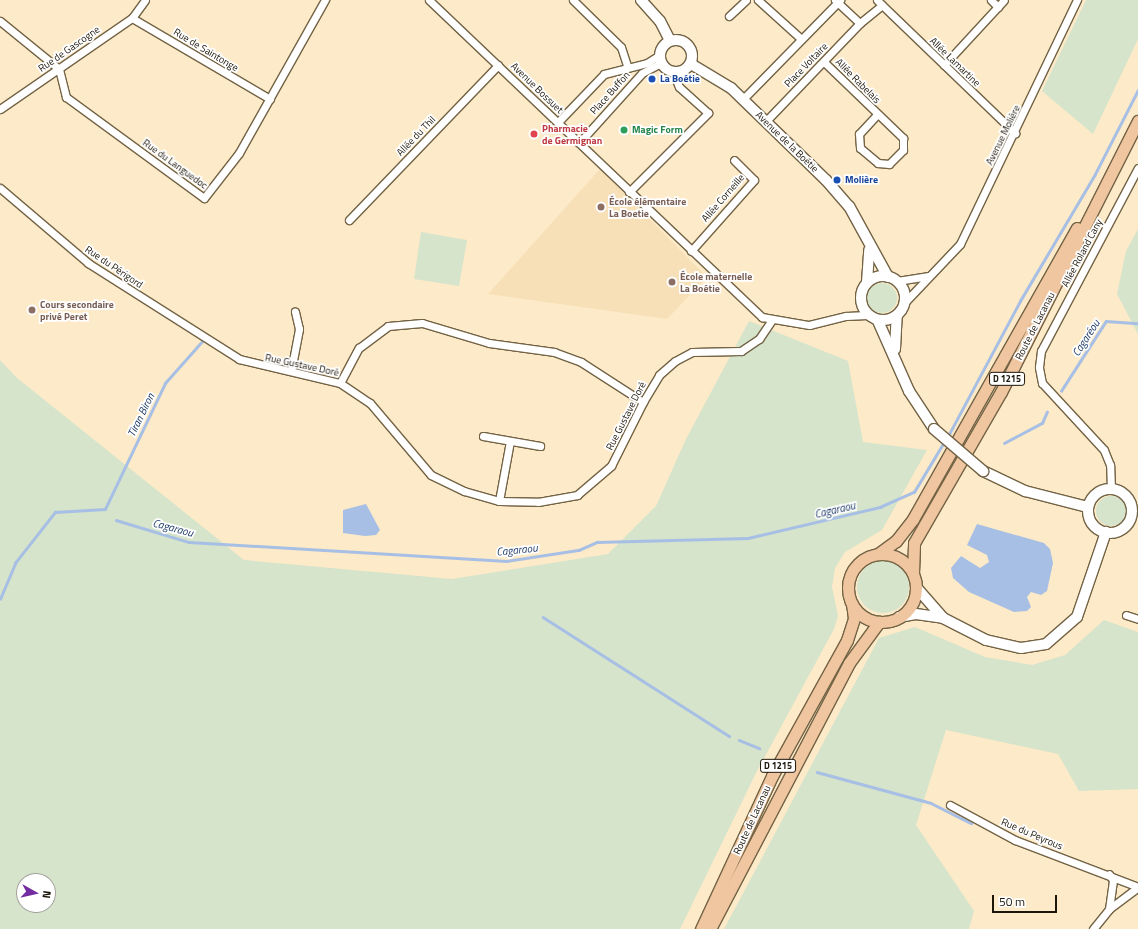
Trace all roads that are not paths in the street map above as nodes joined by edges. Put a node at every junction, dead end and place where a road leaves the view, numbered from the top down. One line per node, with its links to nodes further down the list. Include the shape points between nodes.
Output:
1 (145, 0): 15 (street, Rue de Gascogne)
2 (325, 0): 28 (street, Rue du Languedoc)
3 (429, 0): 23 (street, Avenue Bossuet)
4 (573, 0): 25 (street, via 621,47)
5 (641, 0): 19 (main road, via 660,21)
6 (746, 0): 14 (street)
7 (758, 0): 18 (street)
8 (991, 0): 13 (street)
9 (1004, 0): 13 (street)
10 (1078, 0): 35 (street, Avenue Molière)
11 (837, 1): 17 (street); 18 (street)
12 (880, 2): 17 (street, Place Voltaire); 24 (street, Allée Lamartine)
13 (998, 7): 24 (street)
14 (729, 16)
15 (132, 18): 26 (street, Rue de Gascogne); 28 (street, Rue de Saintonge)
16 (0, 21): 26 (street)
17 (860, 23): 21 (street, Place Voltaire)
18 (800, 38): 29 (street)
19 (670, 41): 20 (main road); 22 (main road, via 681,41 690,47)
20 (660, 59): 25 (street, Place Buffon); 27 (main road); 36 (street, Place Buffon, via 642,73)
21 (824, 62): 31 (street, Allée Rabelais); 32 (street, Place Voltaire)
22 (690, 64): 27 (main road, via 683,71); 29 (main road, Avenue de la Boétie, via 717,77)
23 (498, 65): 34 (street, Avenue Bossuet); 42 (street, Allée du Thil)
24 (944, 65): 35 (street, Allée Lamartine)
25 (627, 66): 34 (street, Place Buffon, via 604,74)
26 (59, 69): 28 (street, Rue du Languedoc, via 66,97 204,198 239,153); 30 (street, Rue de Gascogne)
27 (673, 73): 41 (street, via 679,87 708,113)
28 (270, 99)
29 (743, 99): 32 (main road, Avenue de la Boétie)
30 (0, 110)
31 (877, 115): 31 (street, Allée Rabelais, via 903,138 903,150 889,164 878,163 860,148 859,134)
32 (766, 121): 43 (main road, Avenue de la Boétie, via 849,206)
33 (1138, 121): 39 (main road, Route de Lacanau / D 1215)
34 (558, 122): 36 (street, Avenue Bossuet)
35 (1014, 133): 45 (street, Avenue Molière, via 960,244)
36 (579, 143): 41 (street, Avenue Bossuet)
37 (734, 160): 44 (street, Allée Corneille, via 754,180)
38 (1138, 168): 62 (street, Allée Roland Cany, via 1041,351 1039,367 1042,383 1104,450 1110,465)
39 (1105, 183): 67 (main road, Route de Lacanau / D 1215, via 1032,302 913,519 896,541); 68 (main road, Route de Lacanau / D 1215, via 1001,392 914,543)
40 (0, 188): 54 (street, Rue du Périgord, via 88,263)
41 (629, 192): 44 (street, Avenue Bossuet)
42 (349, 220)
43 (866, 238): 46 (main road, Avenue de la Boétie); 47 (main road, Avenue de la Boétie, via 870,264)
44 (691, 251): 53 (street, Avenue Bossuet, via 762,317)
45 (936, 272): 46 (street, Avenue Molière, via 913,281); 48 (street, Avenue Molière)
46 (892, 279): 47 (main road); 48 (main road, via 904,290)
47 (867, 282): 50 (main road, via 860,299)
48 (905, 302): 51 (main road)
49 (296, 311): 56 (street, via 299,328)
50 (867, 315): 52 (main road); 53 (street, via 846,316 809,325)
51 (897, 316): 52 (main road); 55 (main road)
52 (878, 320): 55 (main road)
53 (771, 321): 58 (street, Rue Gustave Doré, via 759,339 741,351 692,352 675,361 659,375)
54 (206, 338): 56 (street, Rue Gustave Doré, via 239,359 258,366)
55 (895, 355): 64 (main road, bridge, via 909,391 934,429 959,454 983,471 1026,491)
56 (291, 371): 57 (street, Rue Gustave Doré)
57 (340, 383): 58 (street, via 359,348 388,326 422,323 489,343 554,352 581,362); 63 (street, Rue Gustave Doré, via 370,403 431,475 464,492)
58 (643, 402): 63 (street, Rue Gustave Doré, via 612,466 577,495 538,502)
59 (483, 436): 60 (street)
60 (510, 441): 61 (street); 63 (street)
61 (540, 446)
62 (1111, 489): 64 (main road, via 1098,492); 65 (main road, via 1128,498)
63 (499, 501)
64 (1088, 507): 66 (main road, via 1094,526)
65 (1135, 513): 66 (main road, via 1124,528)
66 (1106, 532): 73 (main road, via 1085,603 1066,630 1046,644 1021,648 1003,646)
67 (878, 554): 68 (main road, via 900,558); 70 (main road, via 863,560 852,572 848,583)
68 (913, 573): 69 (main road)
69 (916, 587): 72 (main road, via 913,601); 73 (main road)
70 (852, 604): 75 (main road, via 859,613); 80 (main road, Route de Lacanau / D 1215, via 854,618 847,640 772,776)
71 (1126, 615): 74 (street)
72 (899, 617): 73 (main road, via 916,614); 75 (main road)
73 (943, 618)
74 (1138, 619)
75 (879, 622): 81 (main road, Route de Lacanau / D 1215, via 849,663)
76 (950, 806): 77 (street, Rue du Peyrous, via 1015,840)
77 (1109, 874): 78 (street, Rue du Peyrous); 79 (street, via 1113,880)
78 (1138, 887): 79 (street)
79 (1109, 909): 82 (street)
80 (701, 929)
81 (710, 929)
82 (1093, 929)

